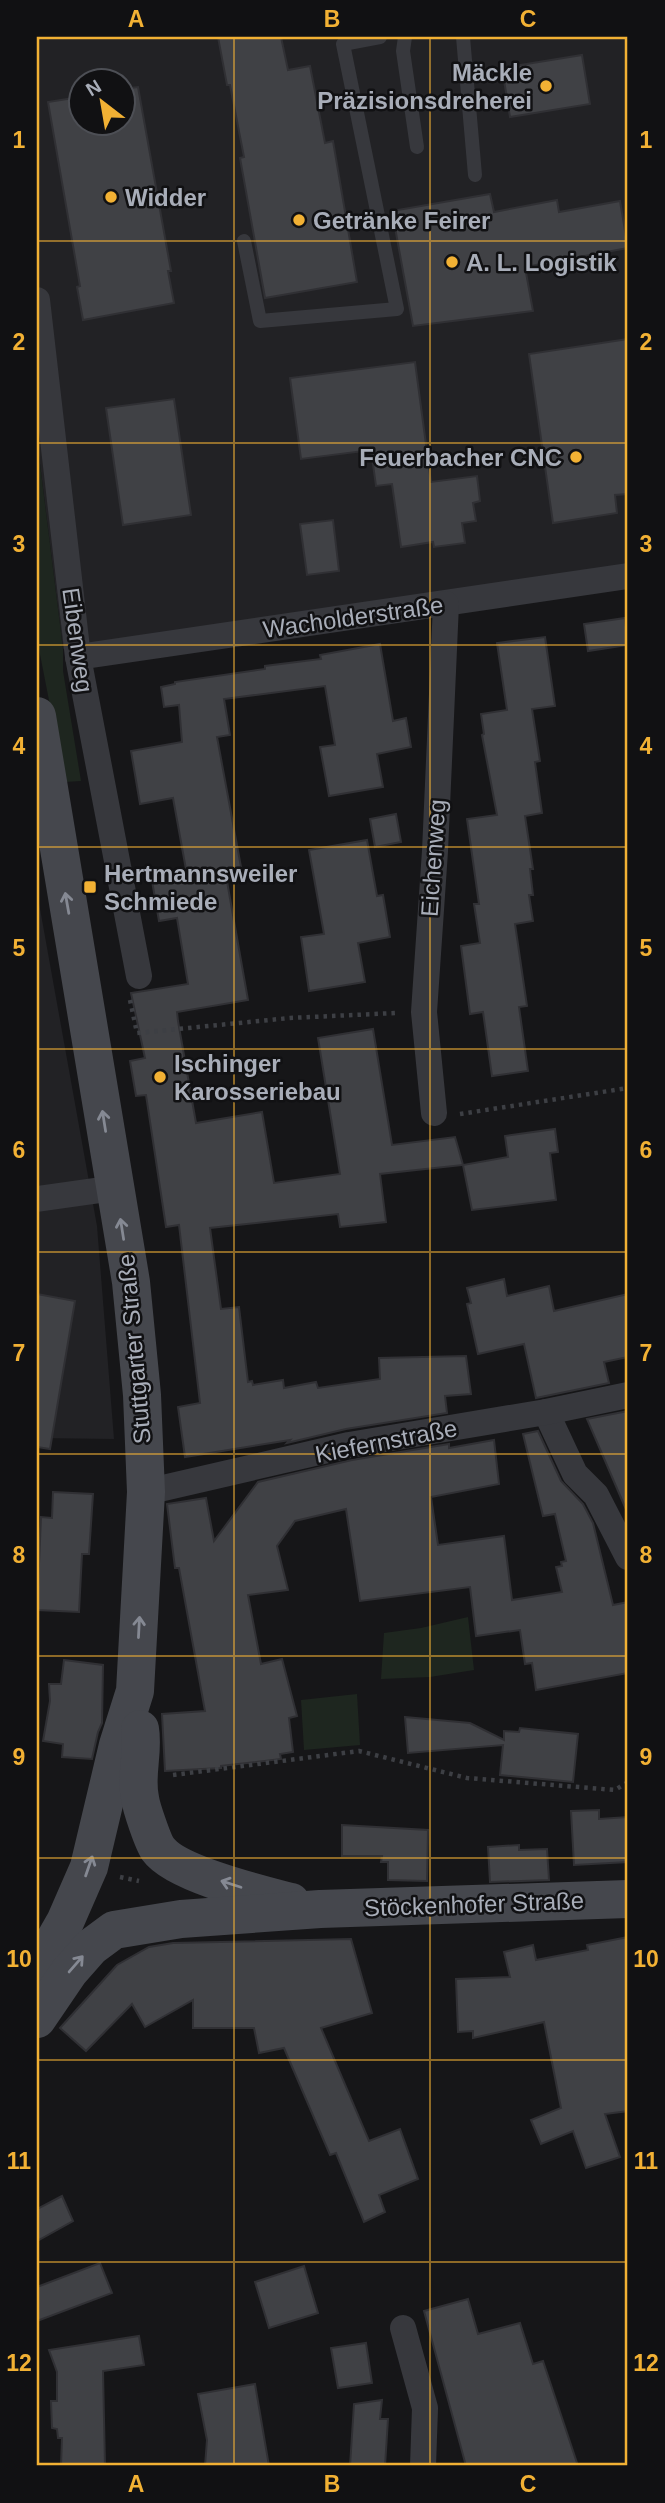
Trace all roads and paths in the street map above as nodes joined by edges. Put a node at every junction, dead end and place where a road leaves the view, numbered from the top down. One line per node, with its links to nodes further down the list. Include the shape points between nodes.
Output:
1 (380, 37): 6 (lane, via 342,44 397,309 260,321)
2 (405, 37): 4 (lane, via 402,51)
3 (463, 37): 5 (lane)
4 (417, 147)
5 (475, 175)
6 (244, 241)
7 (37, 300): 10 (street, Eibenweg)
8 (628, 576): 9 (street, Wacholderstraße)
9 (446, 604): 10 (street, Wacholderstraße); 13 (street, Eichenweg)
10 (78, 657): 12 (street, Eibenweg)
11 (37, 716): 16 (main road, Stuttgarter Straße, one-way to 11)
12 (139, 976): 13 (path, via 128,992 137,1032)
13 (425, 1012): 15 (street, Eichenweg)
14 (628, 1088): 15 (path, via 463,1114)
15 (434, 1113)
16 (115, 1188): 17 (street); 20 (main road, Stuttgarter Straße, one-way to 16, via 132,1294)
17 (37, 1199)
18 (628, 1395): 19 (street, Kiefernstraße)
19 (546, 1412): 20 (street, Kiefernstraße, via 349,1445); 21 (street, via 575,1474 596,1495)
20 (146, 1492): 22 (main road, Stuttgarter Straße, one-way to 20)
21 (628, 1557)
22 (135, 1691): 26 (main road, one-way to 22, via 179,1866 158,1849 140,1800 137,1779 142,1742); 27 (main road, Stuttgarter Straße, one-way to 22, via 89,1867)
23 (172, 1775): 24 (path, via 359,1751 467,1778 510,1783 615,1790)
24 (628, 1782)
25 (628, 1899): 26 (main road, Stöckenhofer Straße)
26 (320, 1909): 28 (main road, one-way to 26, via 69,1972 114,1930 181,1919)
27 (37, 1971)
28 (37, 2019)
29 (403, 2328): 30 (street, via 425,2409)
30 (423, 2466)

